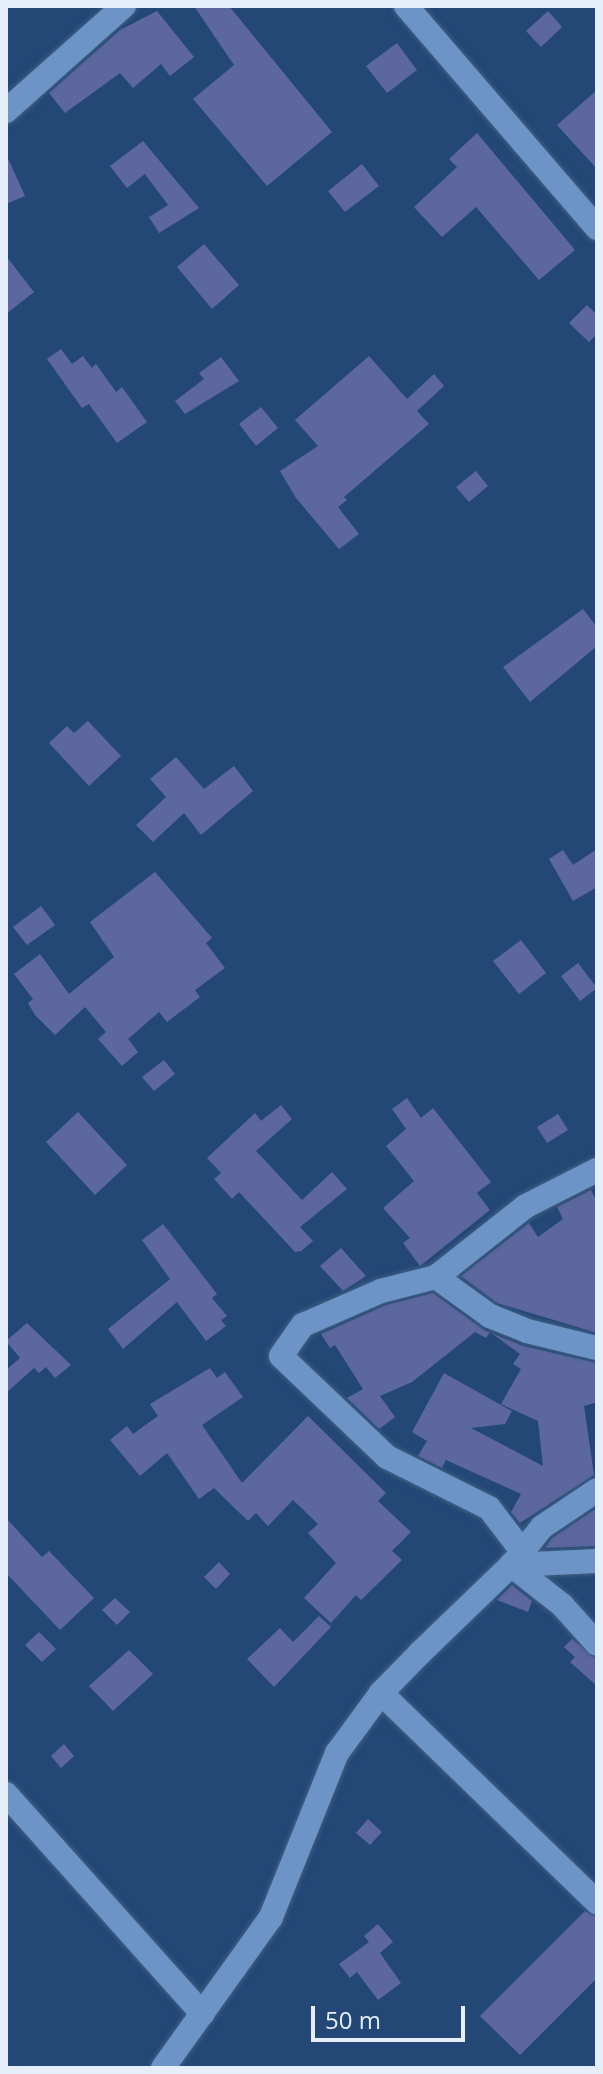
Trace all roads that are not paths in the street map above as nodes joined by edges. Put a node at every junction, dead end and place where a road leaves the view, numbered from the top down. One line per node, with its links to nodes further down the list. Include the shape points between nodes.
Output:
1 (124, 6): 3 (street)
2 (406, 6): 4 (street)
3 (6, 111)
4 (597, 228)
5 (597, 1170): 6 (street, via 526,1206)
6 (436, 1277): 7 (street, via 490,1316); 9 (street, via 381,1291 303,1325 281,1356 387,1457 489,1508)
7 (597, 1348)
8 (597, 1490): 9 (street, via 542,1527)
9 (517, 1558): 10 (street); 11 (street); 12 (street)
10 (597, 1561)
11 (597, 1644)
12 (381, 1693): 14 (street); 15 (street, via 337,1753 271,1917)
13 (6, 1794): 15 (street)
14 (597, 1902)
15 (203, 2014): 16 (street)
16 (163, 2068)

